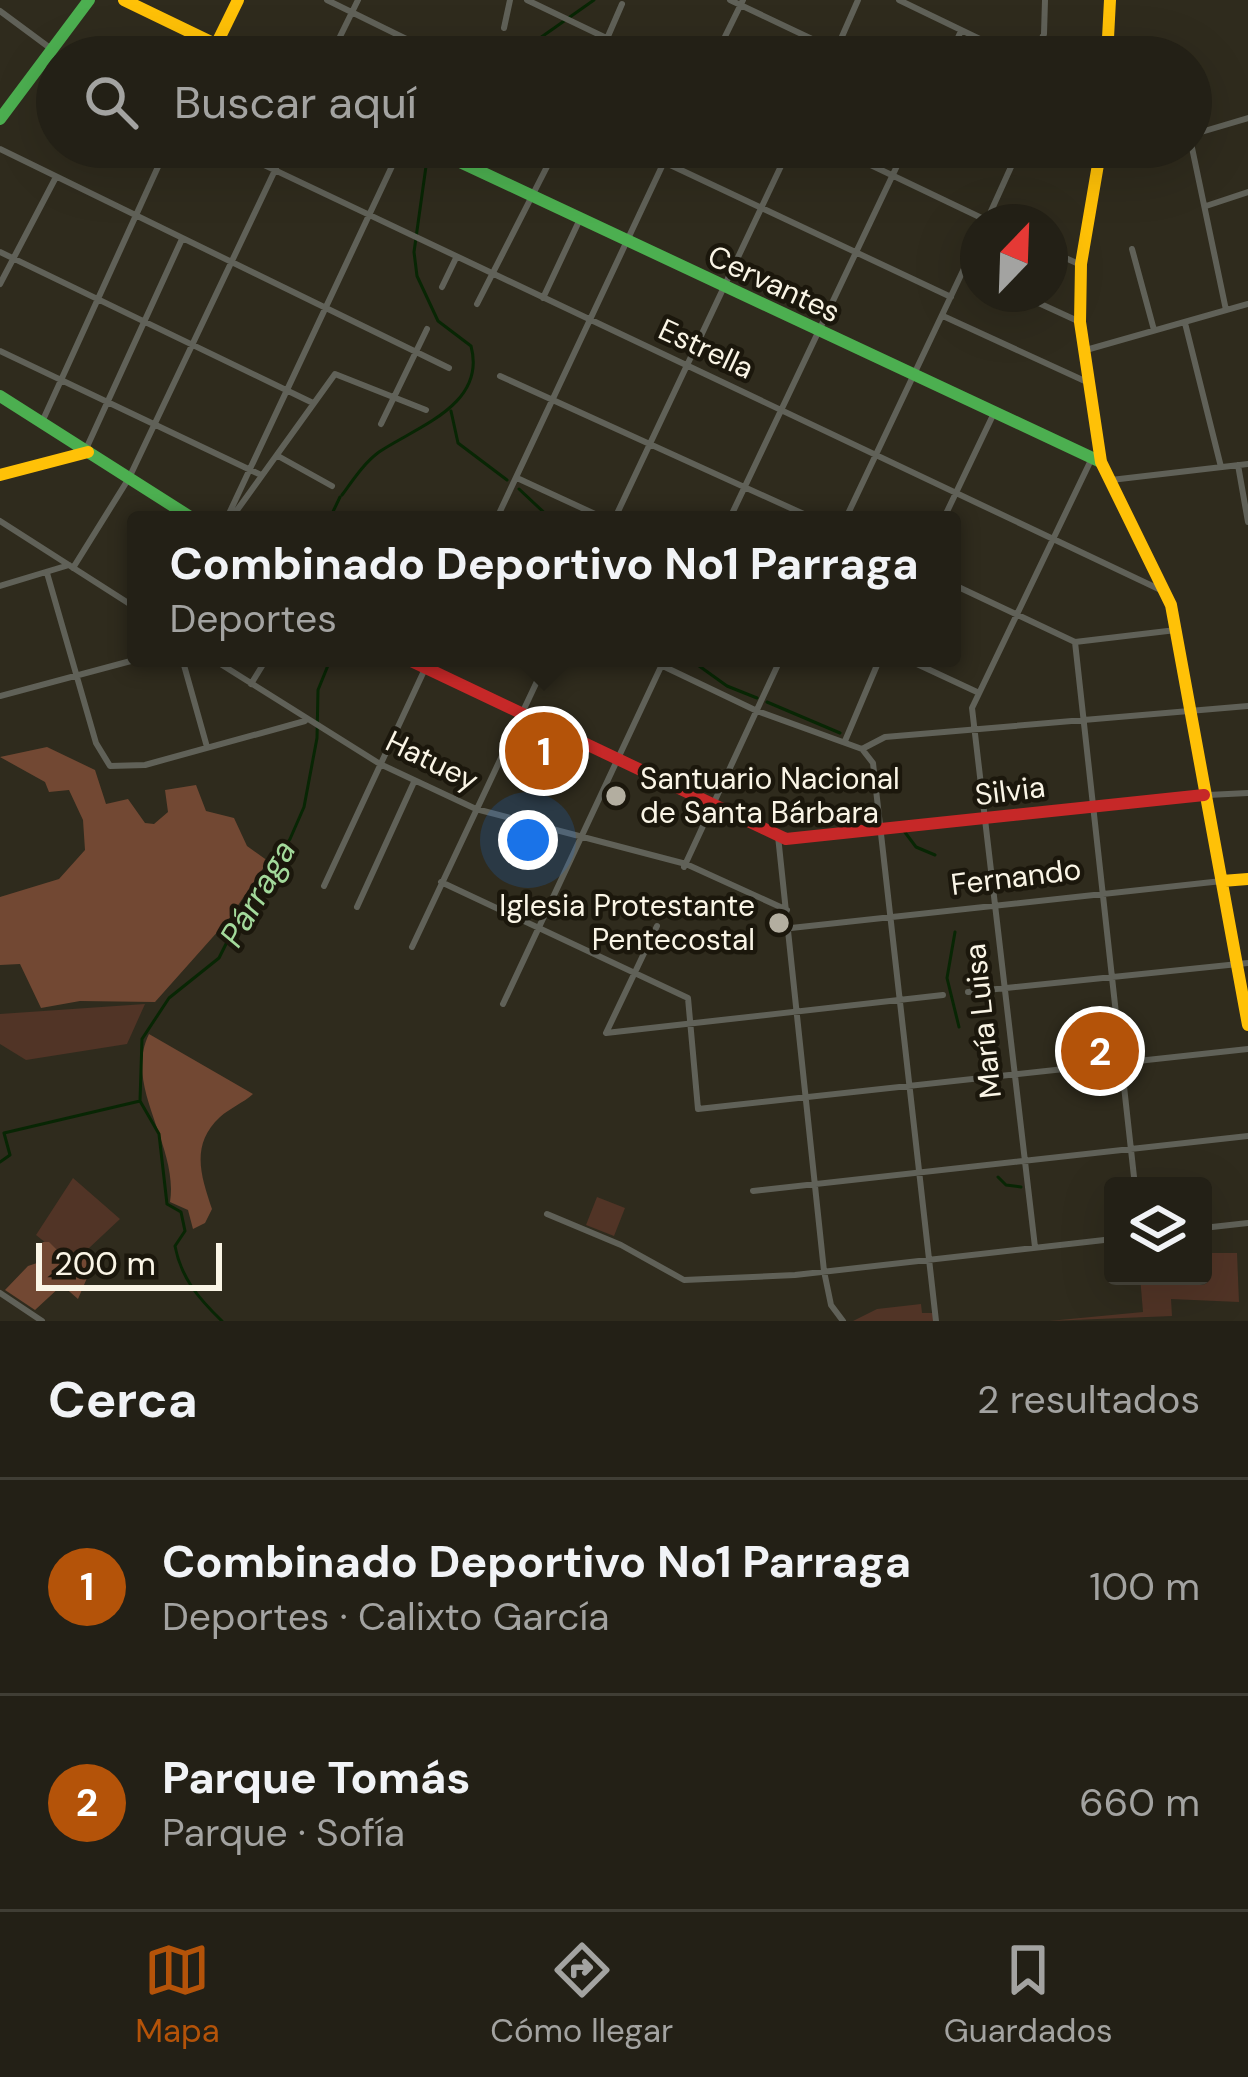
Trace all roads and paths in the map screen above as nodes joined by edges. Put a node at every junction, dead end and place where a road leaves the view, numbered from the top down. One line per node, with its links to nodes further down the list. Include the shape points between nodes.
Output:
1 (88, 0): 19 (main road)
2 (124, 0): 20 (main road)
3 (238, 0): 21 (main road)
4 (327, 0): 16 (street)
5 (358, 0): 16 (street)
6 (510, 0): 17 (street)
7 (527, 0): 24 (street)
8 (730, 0): 13 (street)
9 (858, 0): 28 (street)
10 (899, 0): 18 (street)
11 (1045, 0): 31 (street)
12 (1110, 0): 32 (main road)
13 (741, 3): 26 (street); 27 (street)
14 (622, 4): 25 (street)
15 (0, 10): 33 (street)
16 (352, 12): 22 (street); 23 (street)
17 (504, 28)
18 (961, 31): 29 (street); 30 (street)
19 (65, 36)
20 (187, 36)
21 (220, 36)
22 (340, 36)
23 (401, 36)
24 (603, 36)
25 (608, 36)
26 (725, 36)
27 (801, 36)
28 (842, 36)
29 (959, 36)
30 (971, 36)
31 (1043, 36)
32 (1108, 36)
33 (36, 45)
34 (36, 77): 36 (main road)
35 (1248, 118): 37 (street)
36 (0, 119)
37 (1212, 131)
38 (0, 149): 39 (street)
39 (36, 167)
40 (38, 168): 57 (street)
41 (157, 168): 64 (street)
42 (269, 168): 55 (street, Estrella)
43 (276, 168): 55 (street)
44 (390, 168): 65 (street)
45 (475, 168): 59 (main road, Cervantes)
46 (546, 168): 59 (street)
47 (661, 168): 68 (street)
48 (677, 168): 62 (street)
49 (780, 168): 62 (street)
50 (877, 168): 56 (street)
51 (896, 168): 56 (street)
52 (1011, 168): 60 (street)
53 (1097, 168): 76 (main road)
54 (1197, 168): 61 (street)
55 (275, 171): 65 (street, Estrella); 75 (street)
56 (892, 175): 63 (street); 71 (street)
57 (56, 177): 64 (street); 72 (street)
58 (1248, 192): 61 (street)
59 (533, 196): 66 (main road, Cervantes); 77 (street)
60 (995, 204)
61 (1206, 206): 88 (street)
62 (760, 207): 71 (street); 80 (street)
63 (960, 209)
64 (135, 216): 67 (street); 84 (street)
65 (368, 217): 73 (street, Estrella); 87 (street)
66 (580, 219): 68 (main road, Cervantes); 82 (street)
67 (182, 239): 75 (street); 91 (street)
68 (626, 241): 80 (main road, Cervantes); 92 (street)
69 (1132, 249): 96 (street)
70 (0, 252): 72 (street)
71 (855, 252): 83 (street); 97 (street)
72 (14, 258): 79 (street); 84 (street)
73 (456, 258): 77 (street, Estrella); 81 (street)
74 (1068, 259): 76 (street)
75 (229, 262): 87 (street); 98 (street)
76 (1081, 266): 93 (main road)
77 (493, 275): 82 (street, Estrella); 85 (street)
78 (960, 280): 83 (street)
79 (0, 284)
80 (724, 286): 97 (main road, Cervantes); 102 (street)
81 (442, 287)
82 (543, 298): 92 (street, Estrella)
83 (952, 298): 90 (street)
84 (99, 299): 91 (street); 106 (street)
85 (477, 304)
86 (1248, 304): 88 (street)
87 (325, 309): 101 (street); 108 (street)
88 (1226, 310): 94 (street)
89 (1059, 312): 93 (street)
90 (943, 316): 105 (street); 107 (street)
91 (143, 322): 98 (street); 112 (street)
92 (589, 322): 102 (street, Estrella); 111 (street)
93 (1081, 322): 99 (main road)
94 (1185, 323): 96 (street); 127 (street)
95 (428, 329): 101 (street)
96 (1154, 330): 99 (street)
97 (818, 331): 105 (main road, Cervantes); 115 (street)
98 (191, 345): 108 (street); 119 (street)
99 (1086, 350): 107 (main road)
100 (0, 351): 106 (street)
101 (415, 353): 103 (street); 110 (street)
102 (686, 366): 115 (street, Estrella); 120 (street)
103 (449, 368)
104 (500, 376): 111 (street)
105 (914, 376): 116 (main road, Cervantes); 123 (street)
106 (61, 380): 112 (street); 117 (street)
107 (1089, 383): 124 (main road)
108 (286, 390): 113 (street); 128 (street)
109 (0, 396): 117 (main road)
110 (394, 397): 113 (street, via 339,373); 114 (street); 118 (street)
111 (552, 398): 120 (street); 132 (street)
112 (107, 403): 119 (street); 121 (street)
113 (313, 404): 122 (street)
114 (426, 410)
115 (781, 410): 123 (street, Estrella); 135 (street)
116 (994, 413): 124 (main road, Cervantes); 136 (street)
117 (41, 423): 121 (main road)
118 (382, 424)
119 (154, 426): 128 (street); 131 (street)
120 (650, 443): 135 (street); 142 (street)
121 (87, 451): 129 (main road); 131 (main road)
122 (276, 455): 130 (street); 134 (street)
123 (876, 455): 136 (street, Estrella); 145 (street)
124 (1096, 460): 133 (main road); 149 (street, María Luisa)
125 (1248, 464): 126 (street)
126 (1238, 465): 127 (street); 148 (street)
127 (1221, 467): 133 (street)
128 (247, 468): 130 (street); 138 (street)
129 (0, 475)
130 (261, 475): 139 (street)
131 (129, 478): 137 (main road); 150 (street)
132 (517, 478): 140 (street); 141 (street)
133 (1111, 481): 154 (main road)
134 (332, 486)
135 (744, 486): 143 (street); 144 (street)
136 (956, 492): 146 (street); 149 (street, Estrella)
137 (181, 511)
138 (231, 511)
139 (235, 511)
140 (500, 511)
141 (591, 511)
142 (616, 511)
143 (733, 511)
144 (798, 511)
145 (849, 511)
146 (947, 511)
147 (0, 520): 150 (street)
148 (1248, 522)
149 (1052, 537): 154 (street, Estrella); 156 (street, María Luisa)
150 (71, 567): 151 (street); 155 (street)
151 (46, 573): 152 (street); 171 (street)
152 (0, 586)
153 (961, 588): 156 (street)
154 (1166, 592): 157 (main road)
155 (127, 602)
156 (1013, 613): 158 (street); 173 (street, María Luisa)
157 (1176, 630): 158 (street); 176 (main road)
158 (1075, 641): 179 (street)
159 (127, 662): 171 (street)
160 (185, 667): 183 (street)
161 (225, 667): 172 (street, Hatuey)
162 (262, 667): 172 (street)
163 (427, 667): 186 (street)
164 (433, 667): 178 (main road)
165 (544, 667): 178 (street)
166 (662, 667): 185 (street)
167 (673, 667): 177 (street)
168 (778, 667): 177 (street)
169 (876, 667): 182 (street)
170 (923, 667): 173 (street)
171 (77, 675): 174 (street); 183 (street, via 110,766)
172 (251, 684): 180 (street, Hatuey)
173 (977, 692): 181 (street, María Luisa)
174 (0, 696)
175 (1248, 706): 176 (street)
176 (1187, 708): 179 (street); 189 (main road)
177 (757, 711): 182 (street); 190 (street)
178 (521, 715): 185 (main road); 192 (street)
179 (1082, 719): 181 (street); 191 (street)
180 (309, 721): 183 (street); 186 (street, Hatuey)
181 (974, 732): 184 (street, via 885,737); 193 (street, María Luisa)
182 (844, 741): 184 (street)
183 (207, 747)
184 (862, 749): 194 (street, via 873,763)
185 (618, 759): 190 (main road); 196 (street)
186 (380, 764): 187 (street, Hatuey); 201 (street)
187 (414, 782): 192 (street, Hatuey); 204 (street)
188 (1248, 793): 189 (street, Silvia)
189 (1204, 795): 191 (main road, Silvia); 199 (main road)
190 (713, 804): 195 (main road); 197 (street)
191 (1091, 806): 193 (main road, Silvia); 202 (street)
192 (476, 809): 196 (street, Hatuey); 200 (street)
193 (986, 819): 194 (main road, Silvia); 203 (street, María Luisa)
194 (880, 829): 195 (main road, Silvia); 206 (street)
195 (778, 836): 205 (street)
196 (580, 837): 197 (street, Hatuey); 208 (street)
197 (685, 866): 205 (street, Hatuey)
198 (1248, 879): 199 (main road, Fernando)
199 (1222, 881): 202 (street, Fernando); 211 (main road)
200 (441, 882): 208 (street); 210 (street)
201 (324, 886)
202 (1101, 891): 203 (street, Fernando); 213 (street)
203 (995, 904): 206 (street, Fernando); 214 (street, María Luisa)
204 (357, 907)
205 (787, 910): 209 (street)
206 (892, 915): 209 (street, Fernando); 217 (street)
207 (657, 926): 212 (street)
208 (538, 928): 212 (street); 218 (street)
209 (791, 928): 219 (street)
210 (412, 947)
211 (1242, 963): 213 (street); 220 (main road)
212 (635, 973): 221 (street, via 690,1004); 221 (street, via 606,1033)
213 (1112, 976): 214 (street); 223 (street)
214 (1004, 988): 215 (street); 224 (street, María Luisa)
215 (968, 992)
216 (943, 994): 217 (street)
217 (903, 1001): 219 (street); 225 (street)
218 (503, 1004)
219 (799, 1013): 221 (street); 226 (street)
220 (1248, 1025)
221 (690, 1026): 226 (street, via 698,1108)
222 (1248, 1049): 223 (street)
223 (1121, 1063): 224 (street); 228 (street)
224 (1013, 1076): 225 (street); 229 (street, María Luisa)
225 (911, 1086): 226 (street); 230 (street)
226 (807, 1099): 232 (street)
227 (1248, 1136): 228 (street)
228 (1132, 1148): 229 (street); 231 (street)
229 (1023, 1161): 230 (street); 238 (street, María Luisa)
230 (920, 1174): 232 (street); 239 (street)
231 (1134, 1177)
232 (814, 1184): 233 (street); 240 (street)
233 (753, 1192)
234 (547, 1214): 240 (street, via 678,1280)
235 (1248, 1223): 236 (street)
236 (1212, 1227)
237 (1104, 1240): 238 (street)
238 (1035, 1247): 239 (street)
239 (930, 1258): 240 (street); 244 (street)
240 (824, 1271): 243 (street, via 830,1305)
241 (0, 1293): 242 (street)
242 (41, 1321)
243 (843, 1321)
244 (936, 1321)

